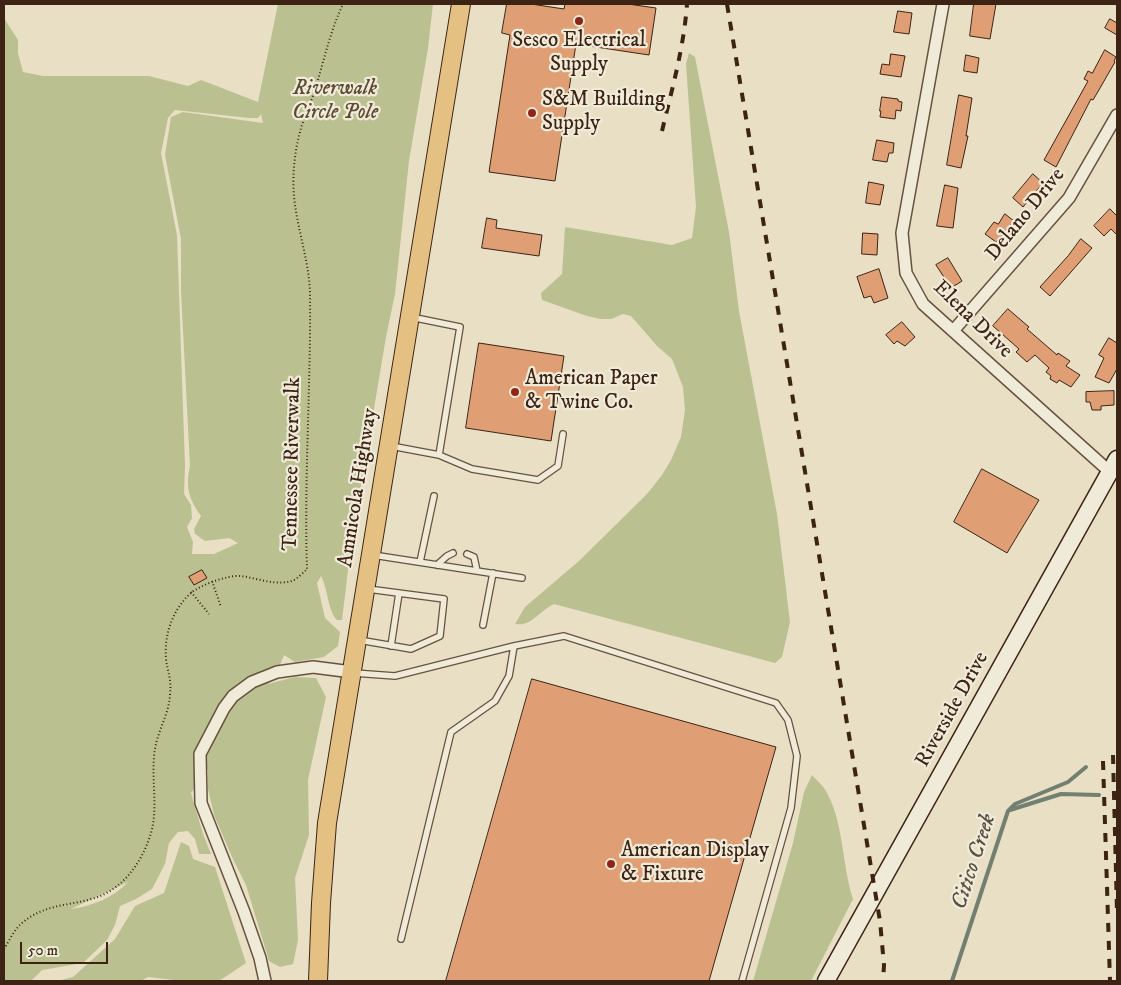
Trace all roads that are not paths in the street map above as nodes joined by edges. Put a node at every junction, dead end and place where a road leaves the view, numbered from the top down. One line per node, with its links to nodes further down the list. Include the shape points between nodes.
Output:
1 (461, 4): 4 (main road, Amnicola Highway)
2 (943, 4): 5 (street, Elena Drive, via 902,234 906,273 922,304)
3 (1117, 115): 5 (street, Delano Drive, via 1069,198)
4 (410, 317): 7 (main road, Amnicola Highway); 8 (lane, via 460,327)
5 (953, 331): 9 (street, Elena Drive)
6 (563, 434): 8 (lane, via 558,466 538,480 472,469)
7 (388, 446): 8 (lane); 12 (main road, Amnicola Highway)
8 (439, 455)
9 (1114, 466): 30 (street, Riverside Drive)
10 (434, 496): 14 (lane)
11 (454, 553): 15 (lane)
12 (370, 554): 14 (lane); 19 (main road, Amnicola Highway)
13 (467, 554): 16 (lane, via 474,557)
14 (420, 562): 15 (lane)
15 (437, 565): 16 (lane)
16 (477, 571): 17 (lane)
17 (493, 573): 18 (lane); 21 (lane)
18 (522, 578)
19 (365, 588): 20 (lane); 22 (main road, Amnicola Highway)
20 (400, 593): 23 (lane); 23 (lane, via 444,599 440,636 410,649)
21 (483, 625)
22 (357, 640): 23 (lane); 25 (main road, Amnicola Highway)
23 (391, 646)
24 (514, 646): 25 (lane, via 395,676); 26 (lane, via 509,676 495,701 451,732); 29 (lane, via 564,636 776,702 788,720 797,756 791,808)
25 (352, 672): 27 (street, via 313,667 277,672 252,682 228,702 200,754 201,803 244,912); 28 (main road, Amnicola Highway, via 327,823)
26 (402, 939)
27 (265, 981)
28 (318, 981)
29 (742, 981)
30 (826, 981)

